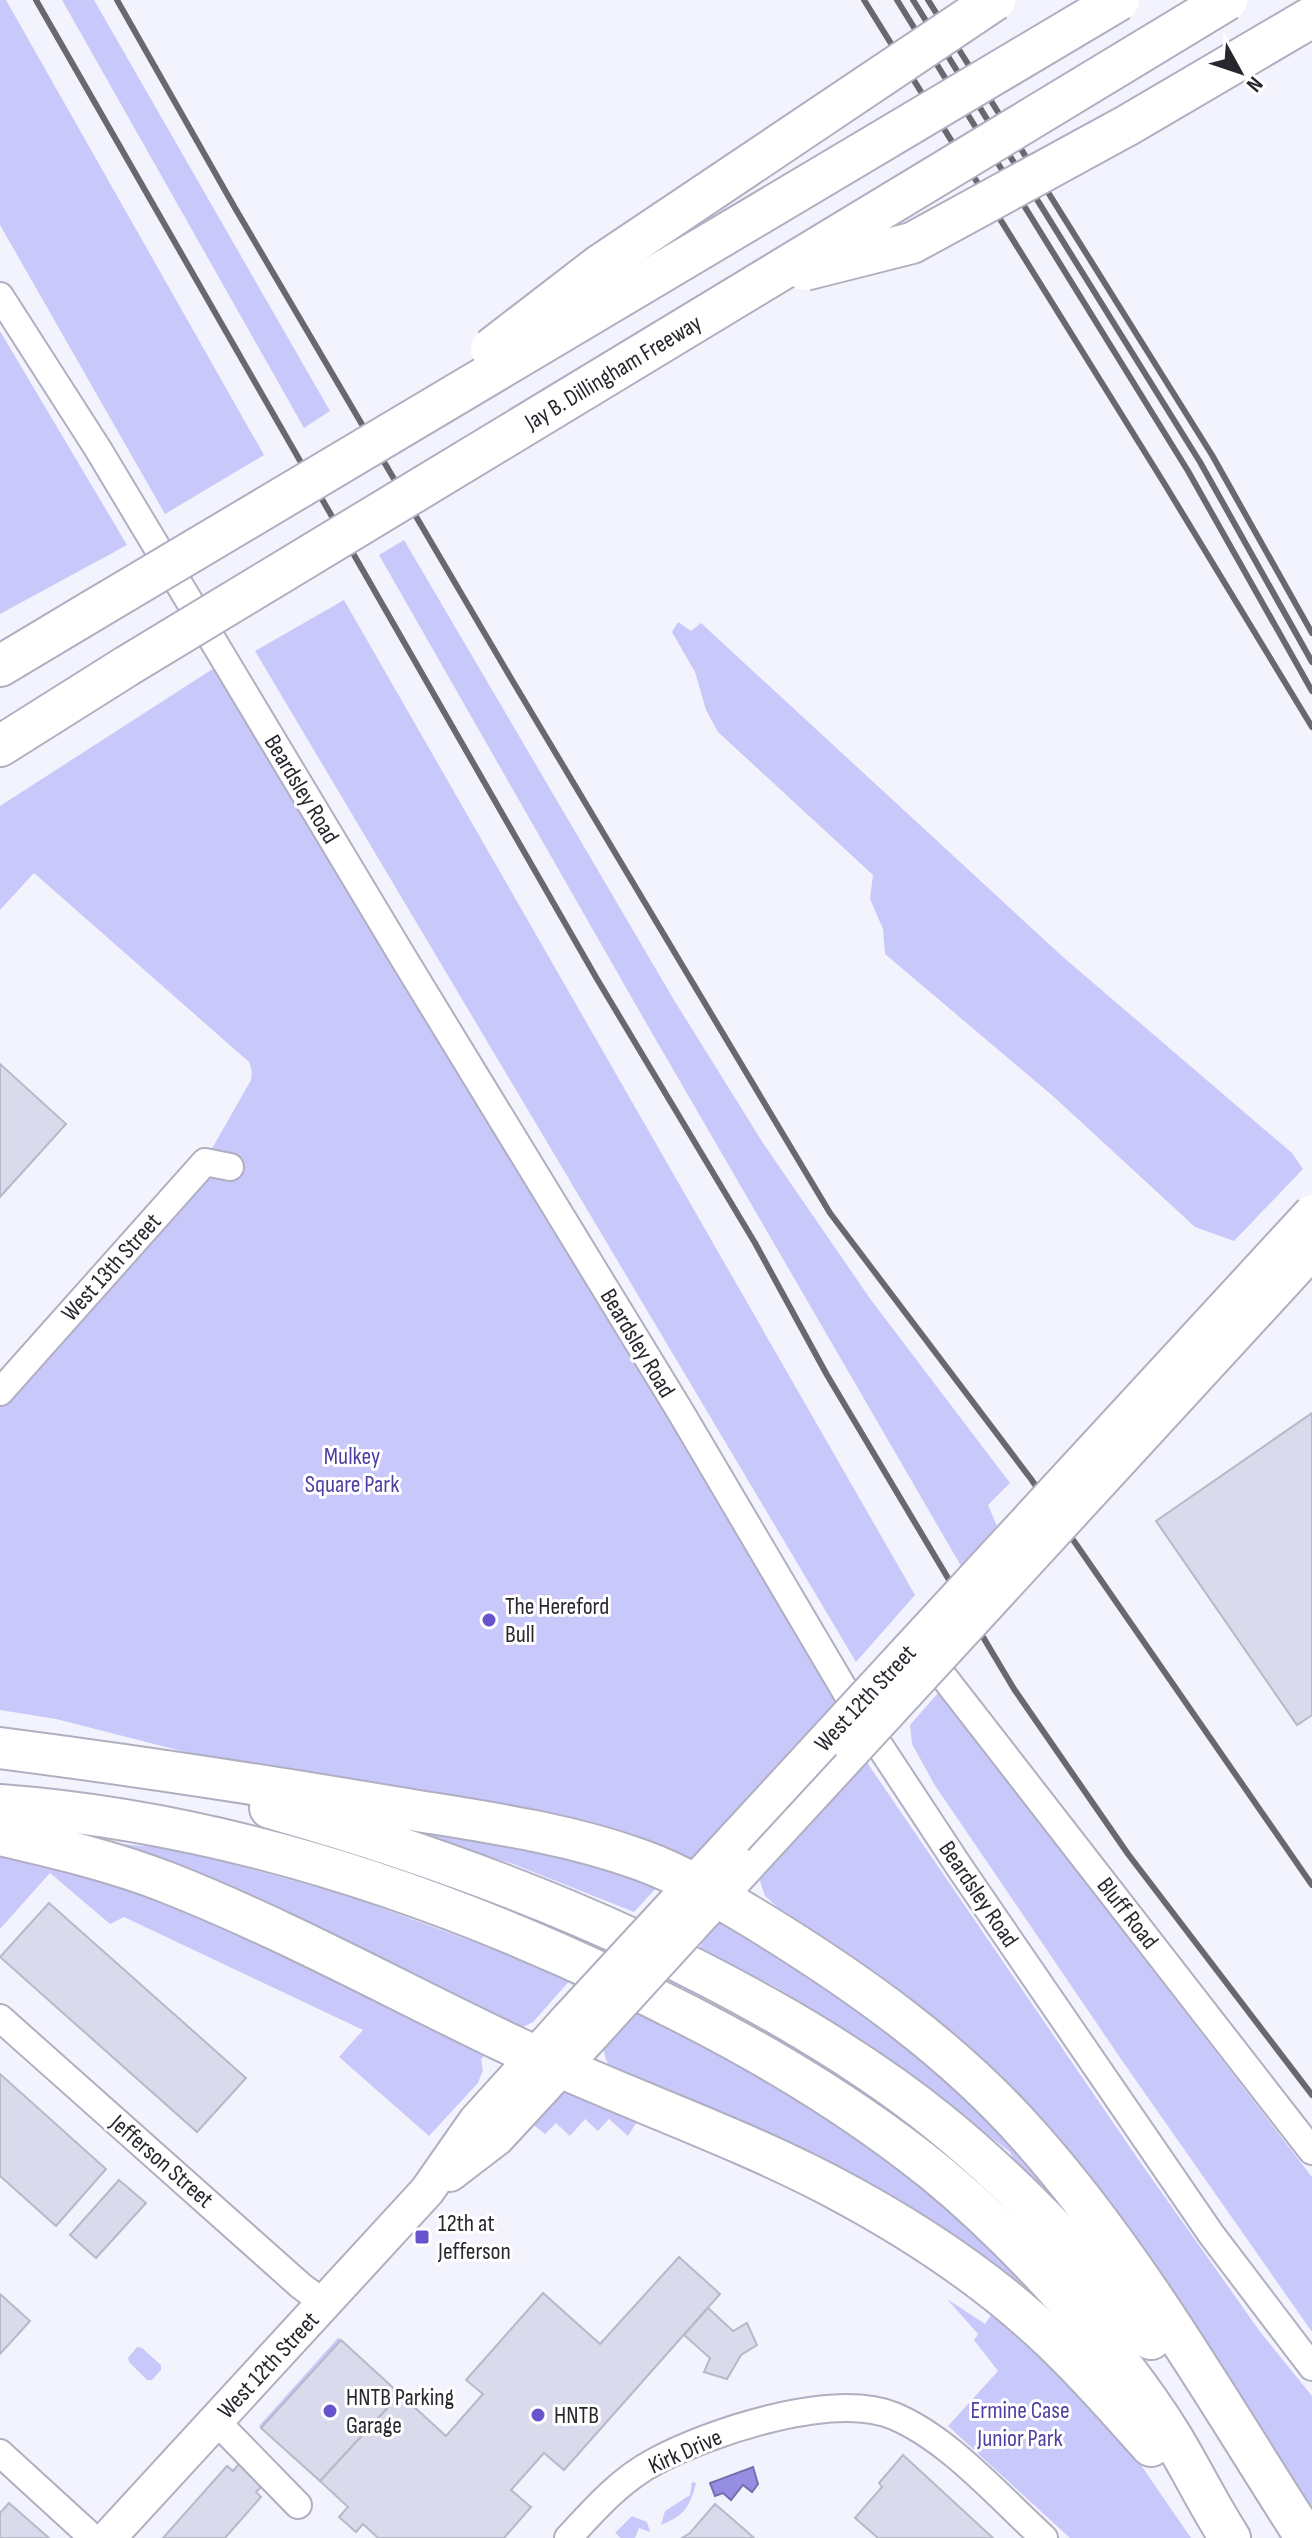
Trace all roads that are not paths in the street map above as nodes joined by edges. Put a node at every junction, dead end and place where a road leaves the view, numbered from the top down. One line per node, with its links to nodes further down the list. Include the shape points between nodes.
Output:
1 (995, 0): 7 (highway, bridge, via 600,265)
2 (1119, 0): 7 (highway, bridge)
3 (1227, 0): 5 (highway, Jay B. Dillingham Freeway, bridge)
4 (1312, 17): 5 (highway, bridge, via 912,243)
5 (767, 280): 9 (highway, Jay B. Dillingham Freeway, bridge)
6 (0, 296): 24 (street, Beardsley Road, via 98,449 860,1716 1211,2234)
7 (348, 458): 8 (highway, bridge)
8 (0, 666)
9 (0, 746)
10 (230, 1167): 13 (street, West 13th Street, via 205,1162)
11 (1312, 1212): 18 (main road, West 12th Street, bridge)
12 (1312, 1252): 18 (main road, West 12th Street, bridge)
13 (0, 1392)
14 (943, 1676): 22 (street, Bluff Road)
15 (0, 1750): 19 (highway, via 174,1770 535,1830 606,1848); 33 (highway, via 265,1807 424,1854 626,1936 800,2027 938,2122 1059,2233 1168,2360)
16 (0, 1805): 28 (highway, via 198,1835 292,1856 395,1888 569,1957 778,2064 936,2173 1037,2268 1146,2400)
17 (0, 1835): 21 (highway, via 164,1881)
18 (745, 1848): 19 (main road, West 12th Street)
19 (707, 1890): 21 (main road, West 12th Street, bridge); 33 (highway, via 901,2016 974,2078 1028,2134 1133,2271)
20 (0, 2018): 23 (street, Jefferson Street)
21 (548, 2061): 23 (main road, West 12th Street, via 497,2138 427,2191); 28 (highway, via 827,2184 947,2255 1051,2339)
22 (1312, 2151)
23 (324, 2303): 25 (main road, West 12th Street)
24 (1312, 2367)
25 (216, 2421): 27 (street); 31 (main road, West 12th Street)
26 (0, 2453): 30 (street)
27 (298, 2505)
28 (1228, 2536)
29 (570, 2537): 32 (street, Kirk Drive, via 609,2493 652,2462 749,2425 851,2408 893,2416 937,2439)
30 (93, 2538)
31 (108, 2538)
32 (1044, 2538)
33 (1305, 2538)

